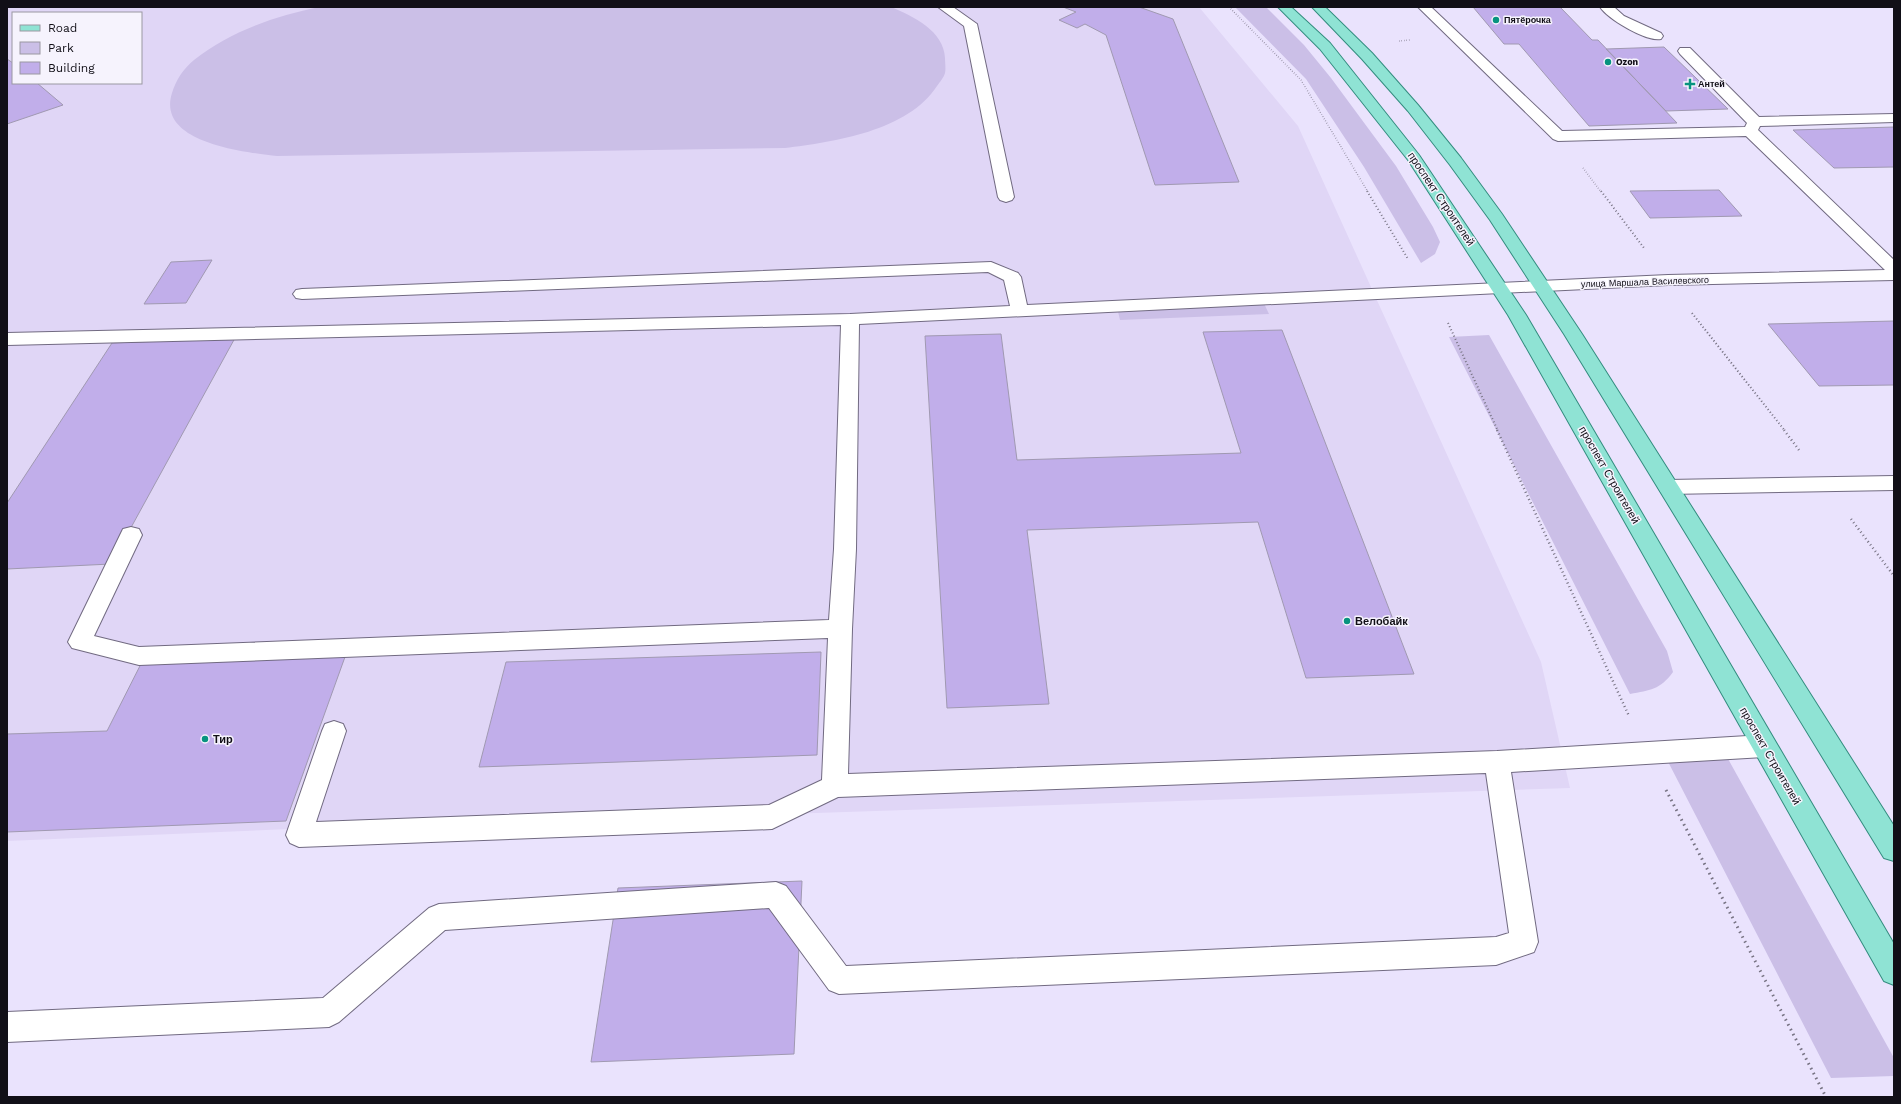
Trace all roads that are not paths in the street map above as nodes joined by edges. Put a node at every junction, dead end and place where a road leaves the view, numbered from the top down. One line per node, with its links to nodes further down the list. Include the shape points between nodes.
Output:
1 (944, 7): 10 (street, via 970,24)
2 (1284, 7): 14 (main road, проспект Строителей, via 1325,46 1414,158)
3 (1318, 7): 13 (main road, via 1357,44 1454,157)
4 (1424, 7): 9 (street, via 1558,136)
5 (1606, 7): 6 (street, via 1619,19)
6 (1656, 36)
7 (1685, 51): 9 (street)
8 (1894, 118): 9 (street)
9 (1753, 127): 11 (street)
10 (1006, 197)
11 (1894, 269)
12 (1894, 275): 13 (street, улица Маршала Василевского, via 1668,280)
13 (1543, 286): 14 (street, улица Маршала Василевского); 20 (main road)
14 (1499, 288): 16 (street, улица Маршала Василевского); 24 (main road, проспект Строителей)
15 (302, 294): 16 (street, via 991,267 1012,277)
16 (1020, 312): 17 (street, улица Маршала Василевского)
17 (850, 319): 18 (street, улица Маршала Василевского); 22 (street, via 845,549)
18 (10, 342)
19 (1894, 484): 20 (street)
20 (1668, 487): 27 (main road)
21 (131, 535): 22 (street, via 80,642 139,656)
22 (840, 629): 26 (street)
23 (334, 731): 26 (street, via 299,835 772,817)
24 (1764, 746): 25 (street); 28 (main road, проспект Строителей)
25 (1497, 762): 26 (street); 29 (street, via 1524,942 1496,951 839,980 776,895 439,917 329,1012)
26 (835, 786)
27 (1894, 850)
28 (1894, 972)
29 (7, 1027)

